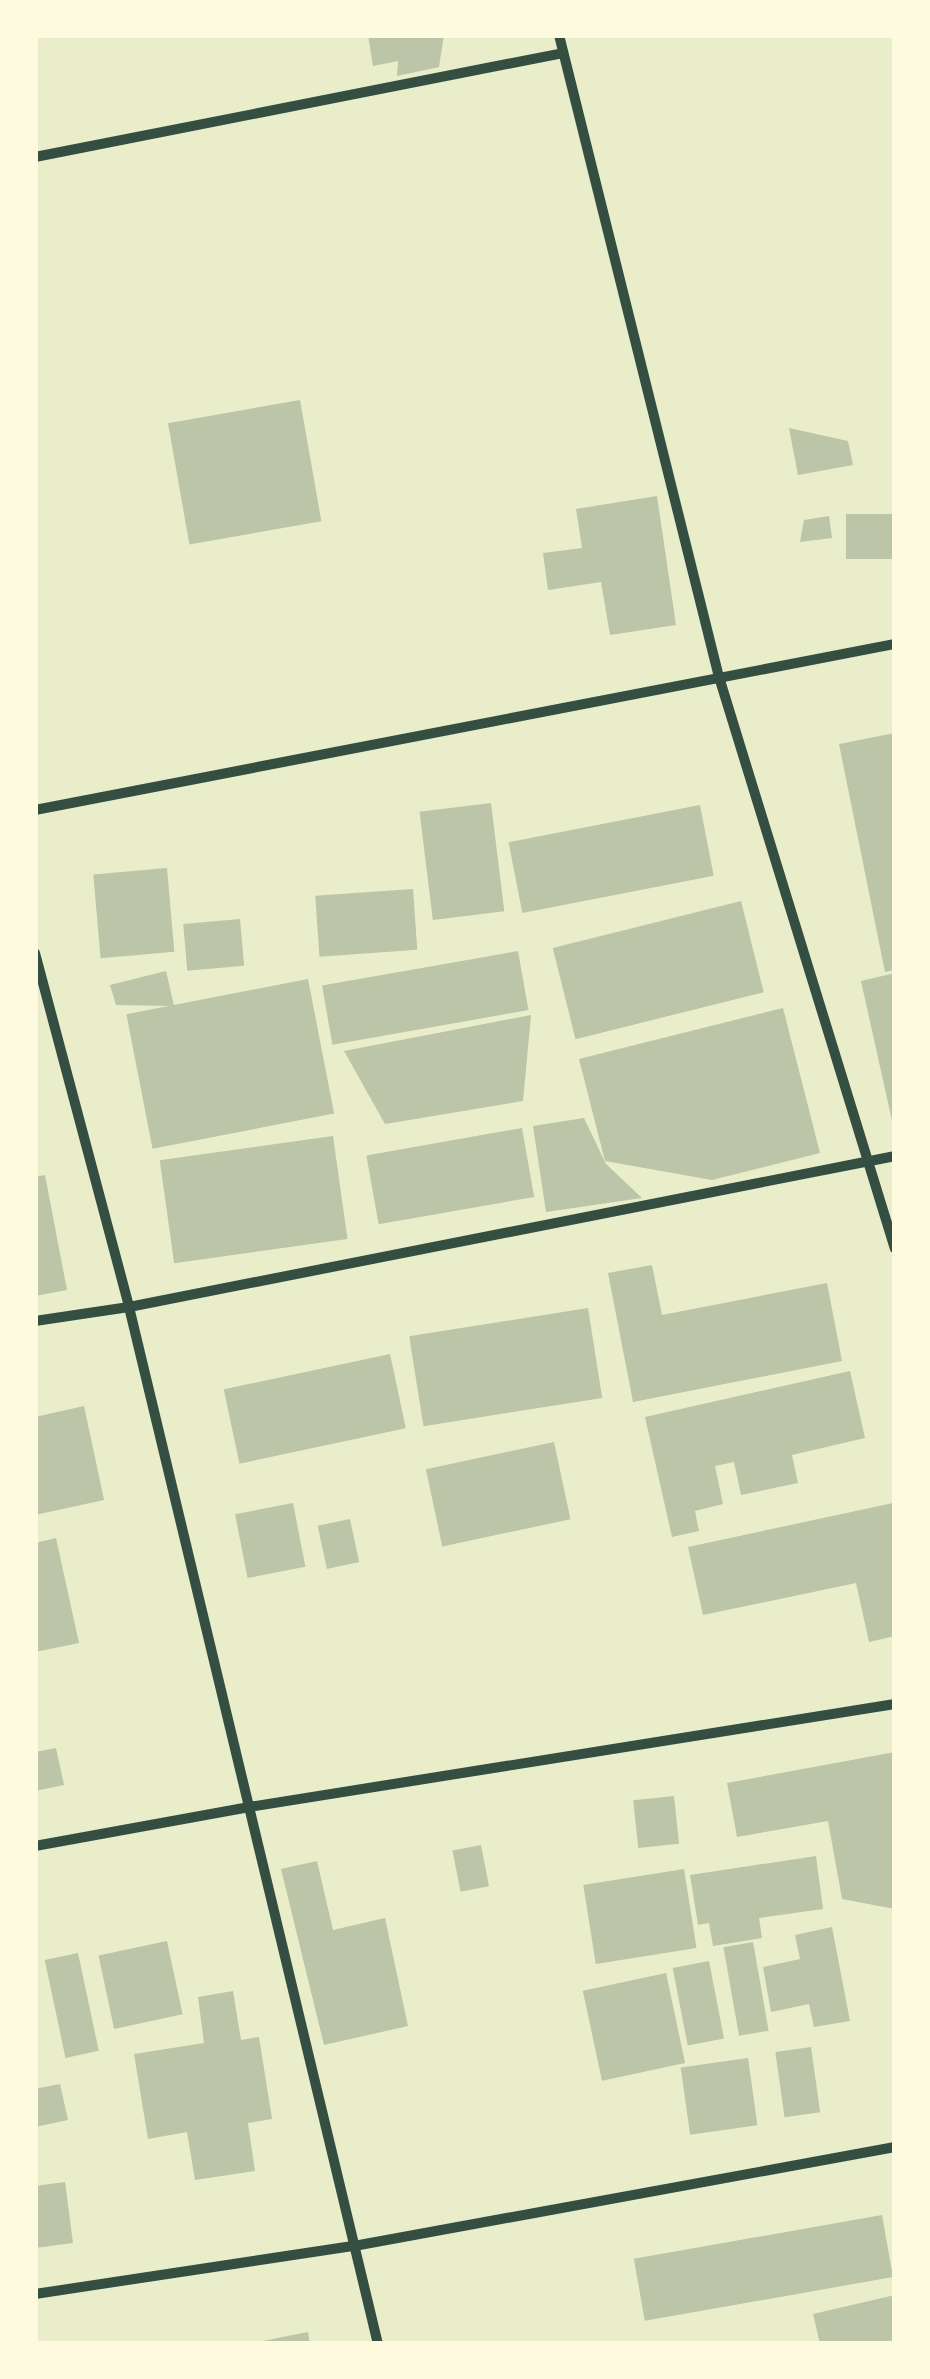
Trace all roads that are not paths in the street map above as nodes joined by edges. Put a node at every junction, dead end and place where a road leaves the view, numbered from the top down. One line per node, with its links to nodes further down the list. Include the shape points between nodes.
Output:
1 (559, 35): 2 (street)
2 (564, 53): 3 (street); 5 (street)
3 (35, 158)
4 (895, 644): 5 (street)
5 (719, 677): 6 (street); 9 (street)
6 (35, 810)
7 (35, 953): 11 (street)
8 (895, 1156): 9 (street)
9 (870, 1161): 10 (street); 11 (street)
10 (895, 1249)
11 (130, 1307): 12 (street); 14 (street)
12 (35, 1321)
13 (895, 1704): 14 (street)
14 (249, 1806): 15 (street); 17 (street)
15 (35, 1846)
16 (895, 2147): 17 (street)
17 (354, 2246): 18 (street); 19 (street)
18 (35, 2294)
19 (378, 2344)

